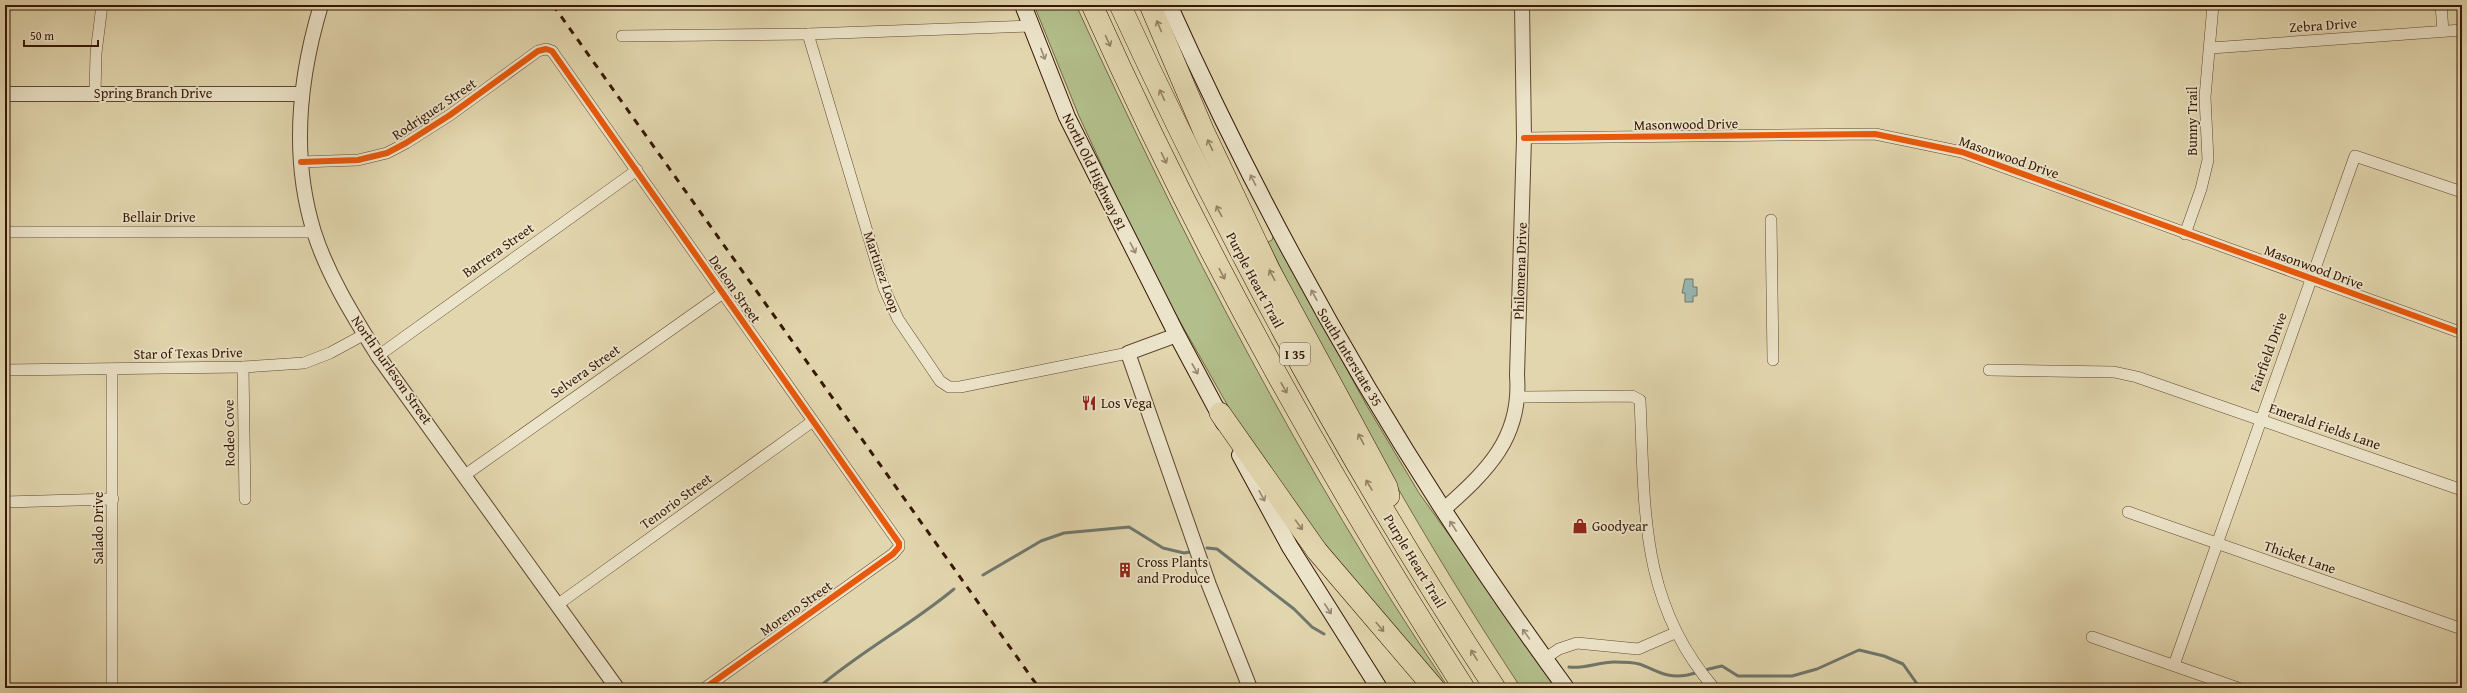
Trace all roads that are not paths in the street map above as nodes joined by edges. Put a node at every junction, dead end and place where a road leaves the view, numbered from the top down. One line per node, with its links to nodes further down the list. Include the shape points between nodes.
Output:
1 (102, 5): 18 (street, via 96,53)
2 (321, 5): 20 (street, North Burleson Street, via 307,51)
3 (1024, 5): 11 (main road, North Old Highway 81)
4 (1092, 5): 68 (highway, Purple Heart Trail / I 35, one-way to 68, via 1166,164 1269,360 1367,532)
5 (1120, 5): 52 (highway, Purple Heart Trail / I 35, one-way to 5, via 1303,370 1236,243)
6 (1150, 5): 52 (highway, one-way to 6, via 1387,487 1269,269 1204,132)
7 (1168, 5): 50 (main road, South Interstate 35, one-way to 7, via 1335,334 1280,234)
8 (1522, 5): 21 (street, Philomena Drive)
9 (2214, 5): 16 (street, Bunny Trail)
10 (2441, 5): 13 (street)
11 (1032, 26): 14 (street); 33 (main road, North Old Highway 81, one-way to 33, via 1067,117)
12 (2462, 30): 13 (street, Zebra Drive)
13 (2443, 31): 16 (street, Zebra Drive)
14 (808, 34): 15 (street); 34 (street, Martinez Loop, via 884,288 898,319 940,381 949,387 960,387)
15 (622, 36)
16 (2211, 48): 28 (street, Bunny Trail, via 2205,97 2208,160)
17 (546, 49): 22 (street, Rodriguez Street, via 538,51 406,143 387,153 358,160); 23 (street, Deleon Street, via 552,51 574,79)
18 (95, 93): 19 (street, Spring Branch Drive); 20 (street, Spring Branch Drive)
19 (5, 94)
20 (301, 94): 22 (street, North Burleson Street)
21 (1524, 138): 28 (street, Masonwood Drive, via 1875,134 1962,152); 41 (street, Philomena Drive, via 1517,375)
22 (301, 162): 27 (street, North Burleson Street)
23 (637, 170): 30 (street, Deleon Street); 35 (street, Barrera Street)
24 (2462, 192): 29 (street, Fairfield Drive, via 2355,156)
25 (1771, 220): 36 (street)
26 (5, 232): 27 (street, Bellair Drive)
27 (314, 232): 32 (street, North Burleson Street, via 343,298)
28 (2185, 234): 29 (street, Masonwood Drive)
29 (2310, 279): 31 (street, Masonwood Drive); 43 (street, Fairfield Drive)
30 (723, 293): 44 (street, Deleon Street); 45 (street, Selvera Street)
31 (2462, 333)
32 (365, 334): 35 (street, North Burleson Street); 37 (street, Star of Texas Drive, via 330,353 304,363)
33 (1176, 335): 34 (street, Martinez Loop); 42 (main road, one-way to 42)
34 (1128, 354): 65 (street, via 1206,578)
35 (378, 356): 45 (street, North Burleson Street)
36 (1773, 360)
37 (243, 367): 38 (street, Star of Texas Drive); 48 (street, Rodeo Cove)
38 (112, 369): 39 (street, Star of Texas Drive); 47 (street, Salado Drive)
39 (5, 370)
40 (1989, 370): 43 (street, Emerald Fields Lane, via 2114,372 2137,377)
41 (1519, 397): 50 (street, Philomena Drive, via 1513,423 1492,463); 57 (street, via 1632,396 1640,400 1646,527 1654,574)
42 (1220, 413): 66 (main road, one-way to 66, via 1290,547); 67 (highway, one-way to 67, via 1317,551)
43 (2260, 419): 46 (street, Emerald Fields Lane); 53 (street, Fairfield Drive)
44 (813, 421): 54 (street, Deleon Street, via 897,538); 55 (street, Tenorio Street)
45 (464, 475): 55 (street, North Burleson Street)
46 (2462, 490)
47 (113, 499): 49 (street); 62 (street, Salado Drive)
48 (245, 499)
49 (5, 502)
50 (1443, 510): 59 (main road, South Interstate 35, one-way to 50)
51 (2128, 512): 53 (street, Thicket Lane)
52 (1401, 539): 69 (highway, Purple Heart Trail / I 35, one-way to 52)
53 (2218, 544): 56 (street, Thicket Lane); 60 (street, Fairfield Drive)
54 (899, 547): 64 (street, Moreno Street, via 893,554)
55 (557, 605): 63 (street, North Burleson Street)
56 (2462, 629)
57 (1675, 633): 59 (street, via 1638,649 1577,643); 61 (street)
58 (2092, 637): 60 (street)
59 (1544, 658): 70 (main road, South Interstate 35)
60 (2174, 665): 71 (street)
61 (1711, 684)
62 (112, 688)
63 (617, 688)
64 (705, 688)
65 (1250, 688)
66 (1379, 688)
67 (1434, 688)
68 (1464, 688)
69 (1495, 688)
70 (1566, 688)
71 (2238, 688)

